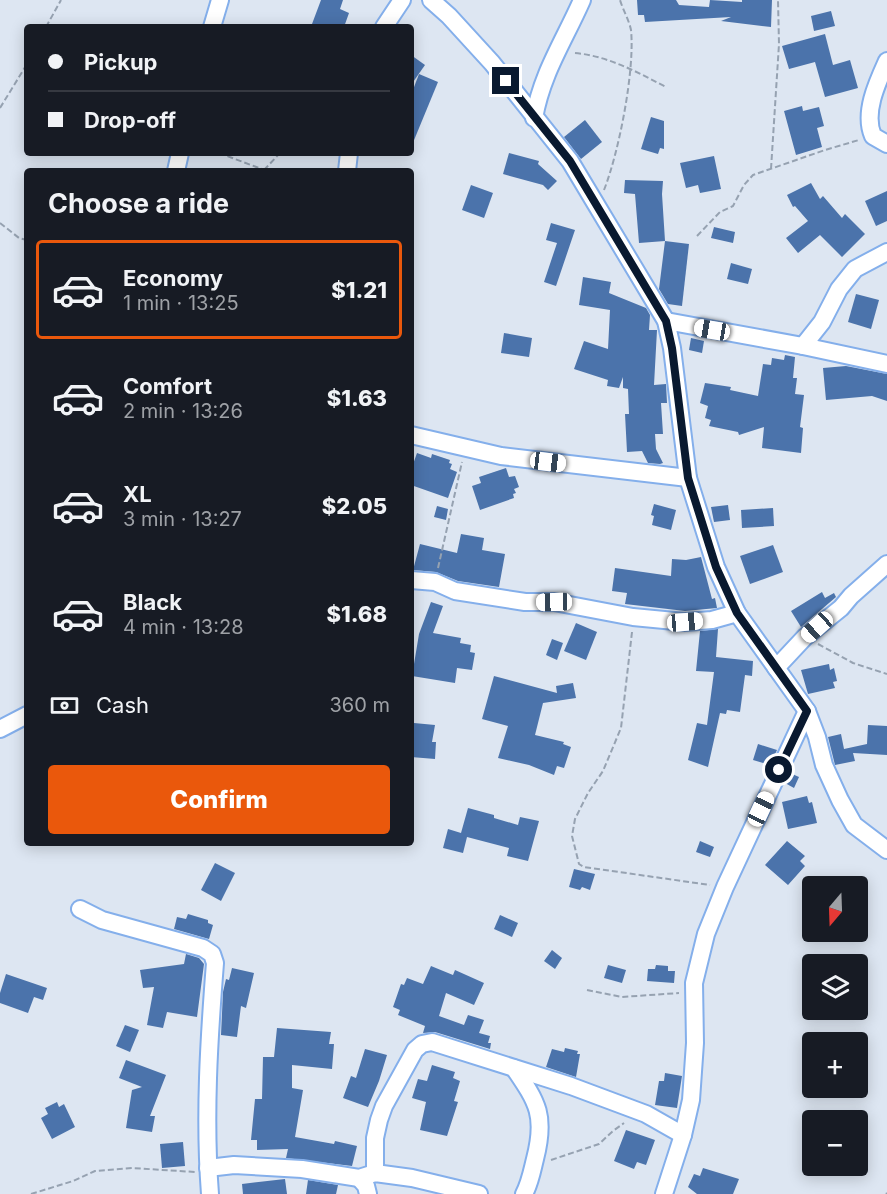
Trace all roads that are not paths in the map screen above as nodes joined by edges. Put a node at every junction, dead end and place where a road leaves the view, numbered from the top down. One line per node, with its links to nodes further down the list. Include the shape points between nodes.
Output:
1 (220, 0): 5 (street)
2 (402, 0): 6 (street)
3 (430, 0): 8 (street, via 492,63)
4 (582, 0): 8 (street, via 545,73)
5 (213, 24)
6 (386, 24)
7 (887, 61): 9 (street, via 868,125)
8 (534, 118): 11 (street, via 570,161)
9 (880, 140)
10 (887, 252): 12 (street, via 855,269)
11 (666, 321): 12 (street); 15 (street)
12 (803, 346): 13 (street)
13 (887, 364)
14 (414, 436): 15 (street, via 501,456)
15 (688, 478): 18 (street, via 716,567)
16 (887, 564): 19 (street)
17 (414, 580): 18 (street, via 435,582 455,591 525,602 554,602 633,617 685,622)
18 (737, 613): 19 (street)
19 (776, 668): 20 (street)
20 (807, 711): 23 (street, via 840,800 855,825); 26 (street, via 706,934 694,983 694,1080)
21 (24, 717): 22 (street)
22 (0, 729)
23 (887, 850)
24 (81, 909): 27 (street, via 102,920 203,948 212,954)
25 (514, 1068): 26 (street, via 646,1114); 28 (street, via 432,1042 422,1044 384,1106 375,1138); 33 (street, via 530,1090 540,1118 541,1136)
26 (683, 1135): 34 (street)
27 (208, 1170): 29 (street, via 234,1165 302,1169); 30 (street)
28 (375, 1173): 29 (street); 32 (street)
29 (359, 1178): 31 (street)
30 (210, 1194)
31 (368, 1194)
32 (479, 1194)
33 (524, 1194)
34 (664, 1194)

